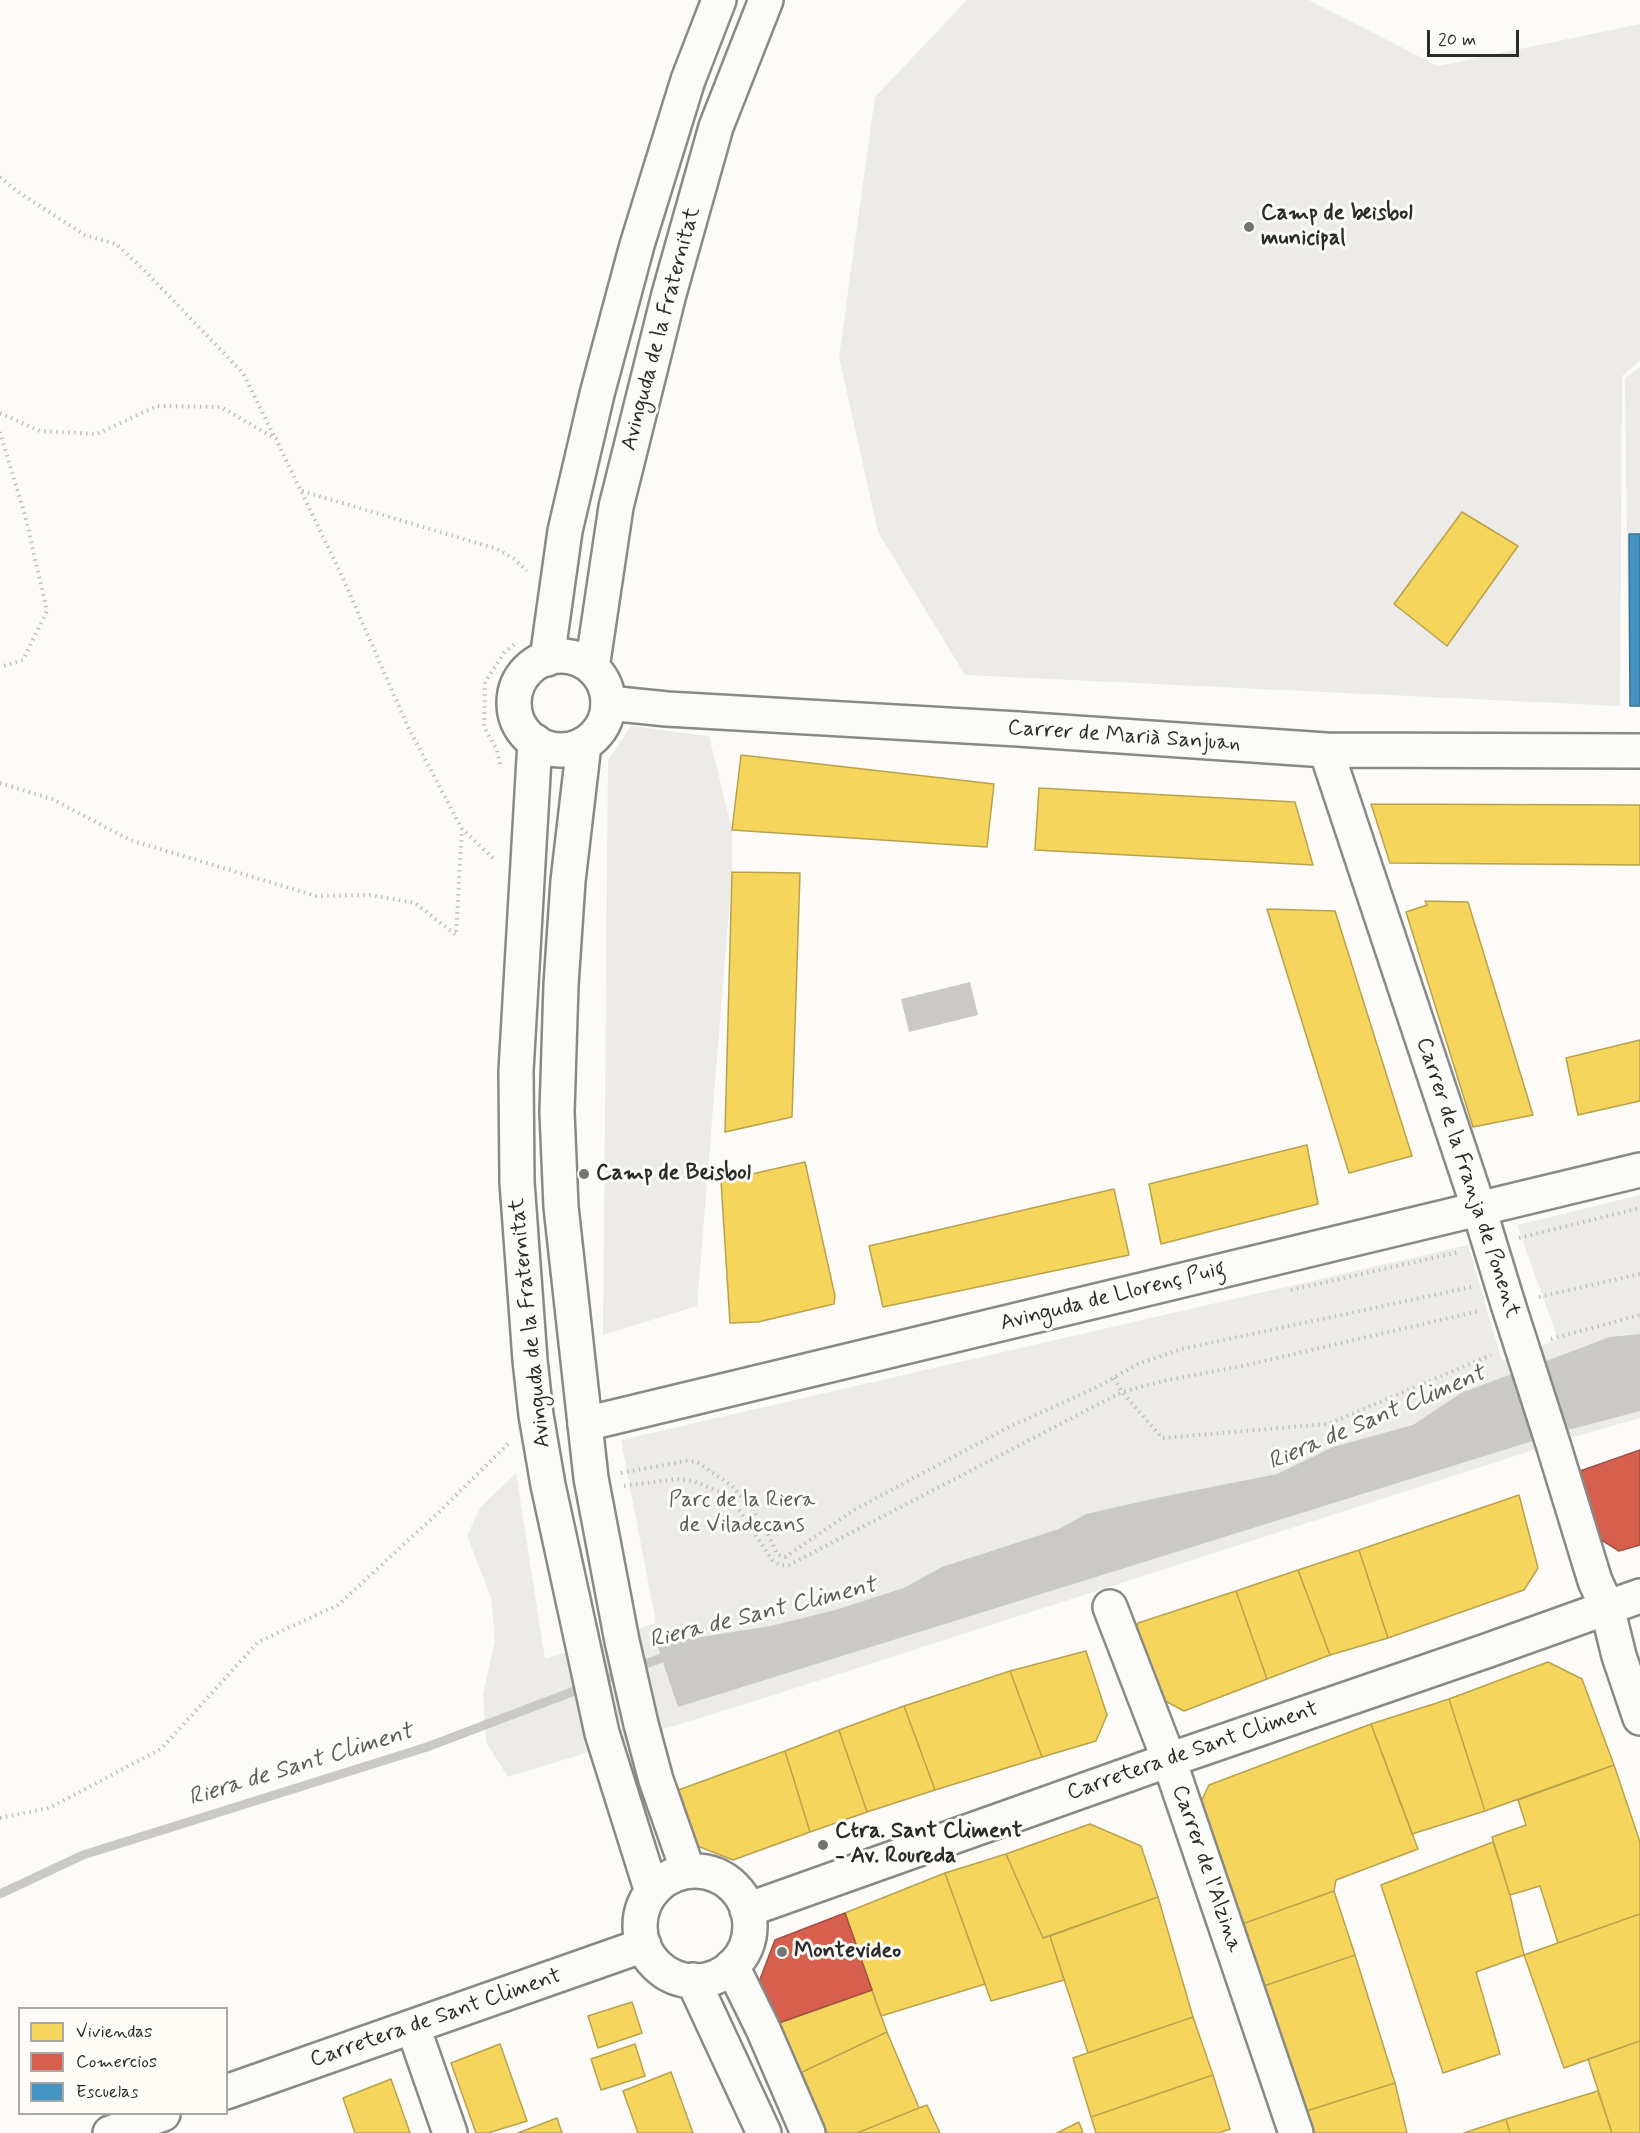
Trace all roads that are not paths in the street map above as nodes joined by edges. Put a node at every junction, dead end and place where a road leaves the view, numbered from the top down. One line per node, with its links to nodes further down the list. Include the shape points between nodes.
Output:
1 (719, 0): 3 (street, Avinguda de la Fraternitat, via 684,91 597,394 565,531)
2 (766, 0): 4 (street, Avinguda de la Fraternitat, via 716,127 669,294 616,507)
3 (547, 659): 4 (street, via 571,657); 6 (street, via 528,670 515,696 520,725)
4 (592, 668): 5 (street, via 602,680)
5 (608, 703): 7 (street, via 601,727); 8 (street, Carrer de Marià Sanjuan)
6 (535, 741): 7 (street, via 559,750); 19 (street, Avinguda de la Fraternitat, via 516,1071 517,1182 530,1360 536,1415 602,1732)
7 (584, 744): 12 (street, Avinguda de la Fraternitat, via 568,881 557,1112 561,1207)
8 (1326, 750): 9 (street, Carrer de Marià Sanjuan); 11 (street, Carrer de la Franja de Ponent)
9 (1640, 752)
10 (1640, 1170): 11 (street, Avinguda de Llorenç Puig)
11 (1479, 1209): 12 (street, Avinguda de Llorenç Puig); 15 (street, Carrer de la Franja de Ponent, bridge, via 1595,1581)
12 (585, 1424): 18 (street, Avinguda de la Fraternitat, via 592,1485 641,1724)
13 (1640, 1596): 15 (street, Carretera de Sant Climent)
14 (1110, 1606): 17 (street, Carrer de l'Alzina)
15 (1607, 1607): 16 (street, Carrer de la Franja de Ponent); 17 (street, Carretera de Sant Climent)
16 (1640, 1718)
17 (1169, 1760): 20 (street, Carretera de Sant Climent); 31 (street, Carrer de l'Alzina)
18 (688, 1871): 19 (street, via 668,1878); 20 (street, via 704,1871 725,1880 741,1896)
19 (652, 1892): 21 (street, via 641,1918)
20 (747, 1910): 22 (street, via 747,1940)
21 (644, 1945): 23 (street, via 664,1970); 24 (street, Carretera de Sant Climent)
22 (732, 1966): 23 (street, via 711,1978); 30 (street)
23 (693, 1980): 29 (street)
24 (413, 2027): 25 (street, Carretera de Sant Climent); 28 (street)
25 (228, 2091)
26 (146, 2122): 27 (street)
27 (110, 2133)
28 (450, 2133)
29 (764, 2133)
30 (808, 2133)
31 (1296, 2133)

